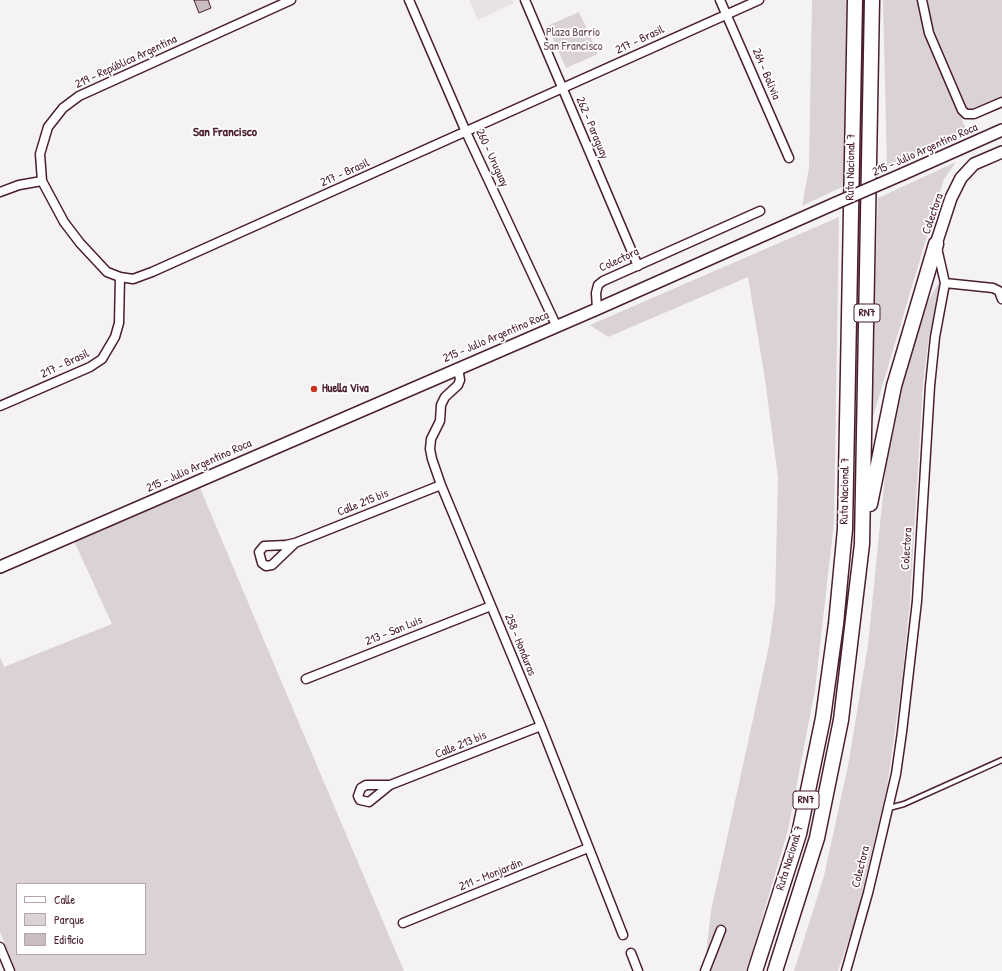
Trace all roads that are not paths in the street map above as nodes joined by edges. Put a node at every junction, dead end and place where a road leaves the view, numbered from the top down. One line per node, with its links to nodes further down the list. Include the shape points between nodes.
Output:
1 (291, 0): 16 (street, 219 - República Argentina, via 79,96 63,108 48,127 40,154)
2 (409, 0): 13 (street, 260 - Uruguay)
3 (525, 0): 10 (street, 262 - Paraguay)
4 (720, 0): 9 (street, 264 - Bolivia)
5 (759, 0): 9 (street, 217 - Brasil)
6 (855, 0): 47 (highway, Ruta Nacional 7 / RN7, via 845,529 836,624 823,718 799,834)
7 (872, 0): 30 (highway, Ruta Nacional 7 / RN7)
8 (922, 0): 11 (street, via 929,33 962,110 966,114 974,114)
9 (726, 14): 10 (street, 217 - Brasil); 15 (street, 264 - Bolivia)
10 (563, 89): 13 (street, 217 - Brasil); 20 (street, 262 - Paraguay)
11 (1002, 102)
12 (1002, 130): 24 (street, 215 - Julio Argentino Roca, bridge)
13 (466, 132): 21 (street, 217 - Brasil, via 152,272 133,279); 25 (street, 260 - Uruguay)
14 (1002, 152): 19 (street, Colectora, via 974,164 961,178 951,198)
15 (789, 158)
16 (42, 181): 17 (street); 21 (street, via 64,222 80,243 107,272)
17 (0, 192)
18 (760, 211): 20 (street, Colectora)
19 (936, 244): 22 (street, Colectora); 30 (highway, via 894,386)
20 (638, 266): 24 (street, Colectora, via 598,285)
21 (120, 278): 27 (street, 217 - Brasil, via 119,323 115,337 102,359 90,367)
22 (945, 283): 23 (street, via 993,288); 37 (street, Colectora, via 935,337 930,386 921,544 908,682 896,774)
23 (1002, 299)
24 (597, 309): 25 (street, 215 - Julio Argentino Roca)
25 (556, 325): 26 (street, 215 - Julio Argentino Roca)
26 (458, 368): 28 (street, 258 - Honduras, via 460,380 441,405 440,421 431,439 430,449); 31 (street, 215 - Julio Argentino Roca)
27 (0, 406)
28 (441, 486): 29 (street, Calle 215 bis); 32 (street, 258 - Honduras)
29 (295, 543)
30 (862, 544): 48 (highway, Ruta Nacional 7 / RN7, via 841,720 817,838)
31 (0, 567)
32 (491, 606): 33 (street, 213 - San Luis); 34 (street, 258 - Honduras)
33 (306, 679)
34 (541, 726): 36 (street, Calle 213 bis); 38 (street, 258 - Honduras)
35 (1002, 760): 37 (lane, via 904,804)
36 (390, 786)
37 (888, 808): 49 (street, Colectora)
38 (588, 848): 39 (street, 211 - Monjardin); 41 (street, 258 - Honduras)
39 (403, 923)
40 (721, 930): 46 (street)
41 (623, 935)
42 (0, 947): 44 (street)
43 (631, 953): 45 (street)
44 (10, 971)
45 (638, 971)
46 (705, 971)
47 (755, 971)
48 (775, 971)
49 (846, 971)

